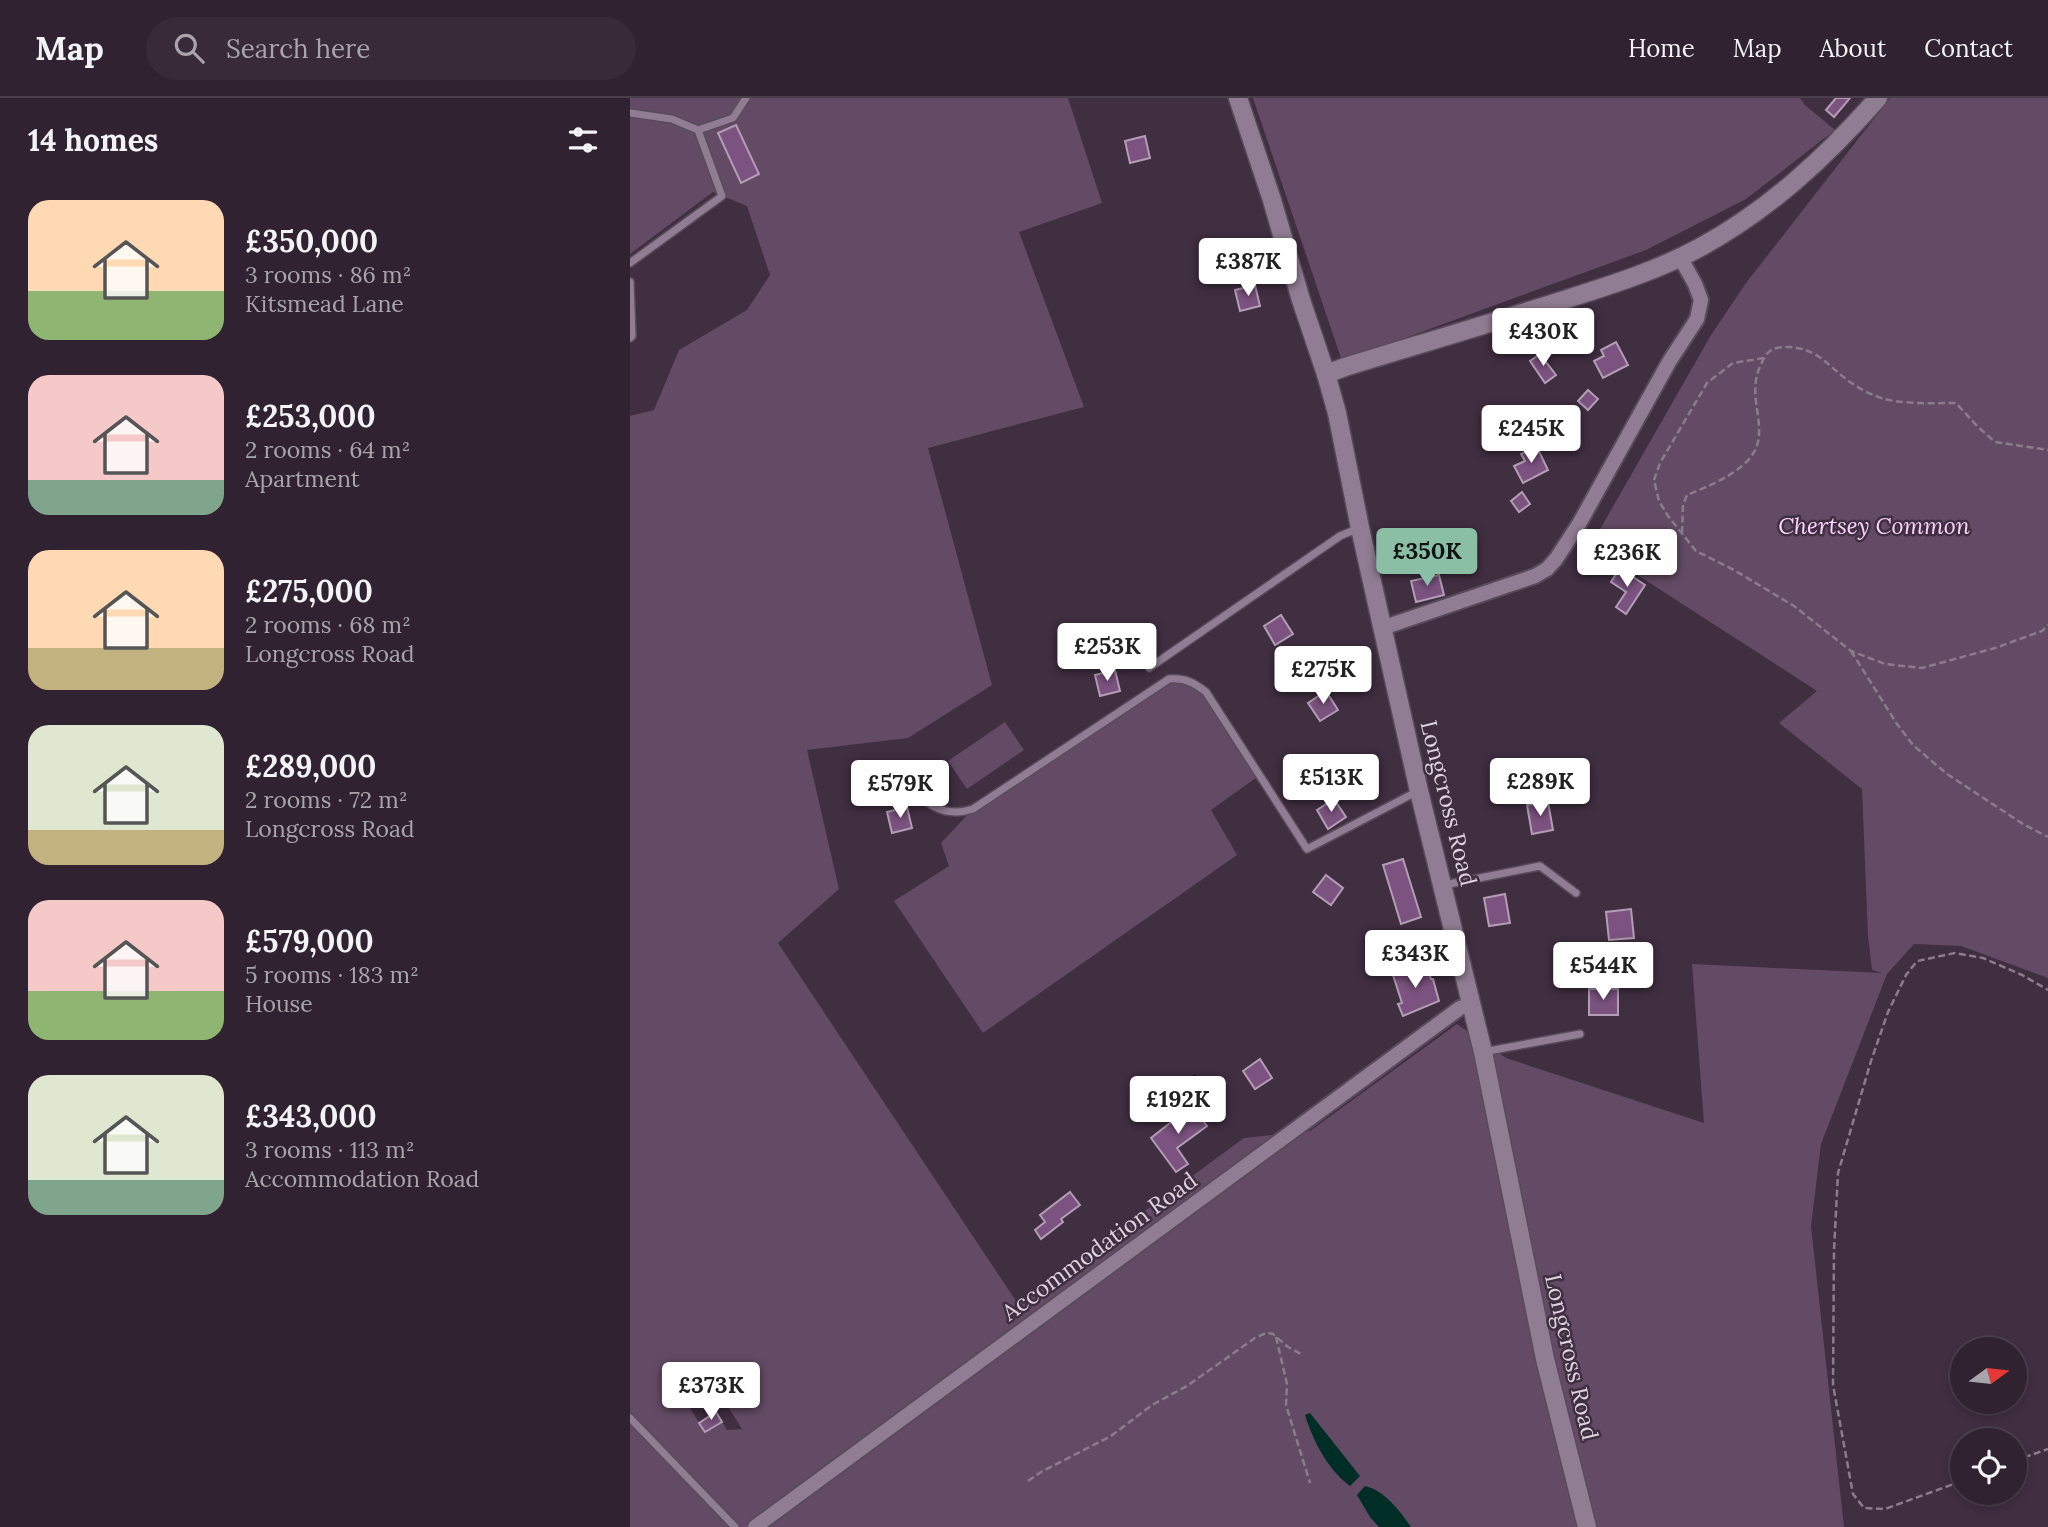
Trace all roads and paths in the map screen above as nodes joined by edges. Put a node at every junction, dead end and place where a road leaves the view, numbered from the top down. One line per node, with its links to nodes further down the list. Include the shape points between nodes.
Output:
1 (746, 98): 5 (lane, via 733,118)
2 (1238, 98): 11 (main road, Longcross Road)
3 (1878, 98): 6 (main road, via 1787,188 1746,219)
4 (630, 113): 5 (lane, via 671,119)
5 (698, 131): 7 (lane, via 722,195)
6 (1680, 257): 11 (main road, via 1615,284); 16 (street, via 1701,300 1697,319 1556,559 1535,576)
7 (630, 263)
8 (630, 282): 9 (lane)
9 (630, 338)
10 (1763, 358): 12 (path, via 1771,349 1801,348 1816,353 1854,385 1879,398 1956,403 1995,442); 14 (path, via 1755,380 1757,447 1728,475 1687,495); 14 (path, via 1733,363 1707,383 1660,463 1654,480 1659,500)
11 (1326, 374): 13 (main road, Longcross Road)
12 (2048, 450)
13 (1360, 528): 16 (main road, Longcross Road); 18 (lane, via 1340,536)
14 (1682, 536): 17 (path, via 1696,551 1794,606)
15 (2048, 625): 17 (path, via 1995,648 1922,668 1885,664)
16 (1382, 628): 20 (main road, Longcross Road)
17 (1851, 652): 21 (path, via 1913,745 1947,774)
18 (1149, 668)
19 (857, 776): 20 (lane, via 905,773 923,798 938,809 961,813 1169,679 1181,678 1206,692 1307,849)
20 (1419, 791): 22 (main road, Longcross Road)
21 (2048, 836)
22 (1443, 885): 23 (lane, via 1540,866); 25 (main road, Longcross Road)
23 (1576, 893)
24 (2048, 990): 35 (path, via 1983,958 1955,953 1917,961 1888,1012 1838,1172 1833,1385 1853,1494 1864,1508 1885,1509)
25 (1471, 1004): 27 (main road, Longcross Road); 37 (street, Accommodation Road)
26 (1580, 1034): 27 (lane)
27 (1483, 1052): 38 (main road, Longcross Road, via 1545,1360)
28 (1276, 1337): 29 (path); 33 (path, via 1266,1333 1255,1338 1111,1436); 34 (path, via 1287,1384 1286,1405)
29 (1303, 1355)
30 (630, 1418): 36 (lane)
31 (2048, 1449): 32 (path)
32 (2027, 1456)
33 (1028, 1481)
34 (1310, 1483)
35 (1950, 1485)
36 (736, 1527)
37 (755, 1527)
38 (1587, 1527)

